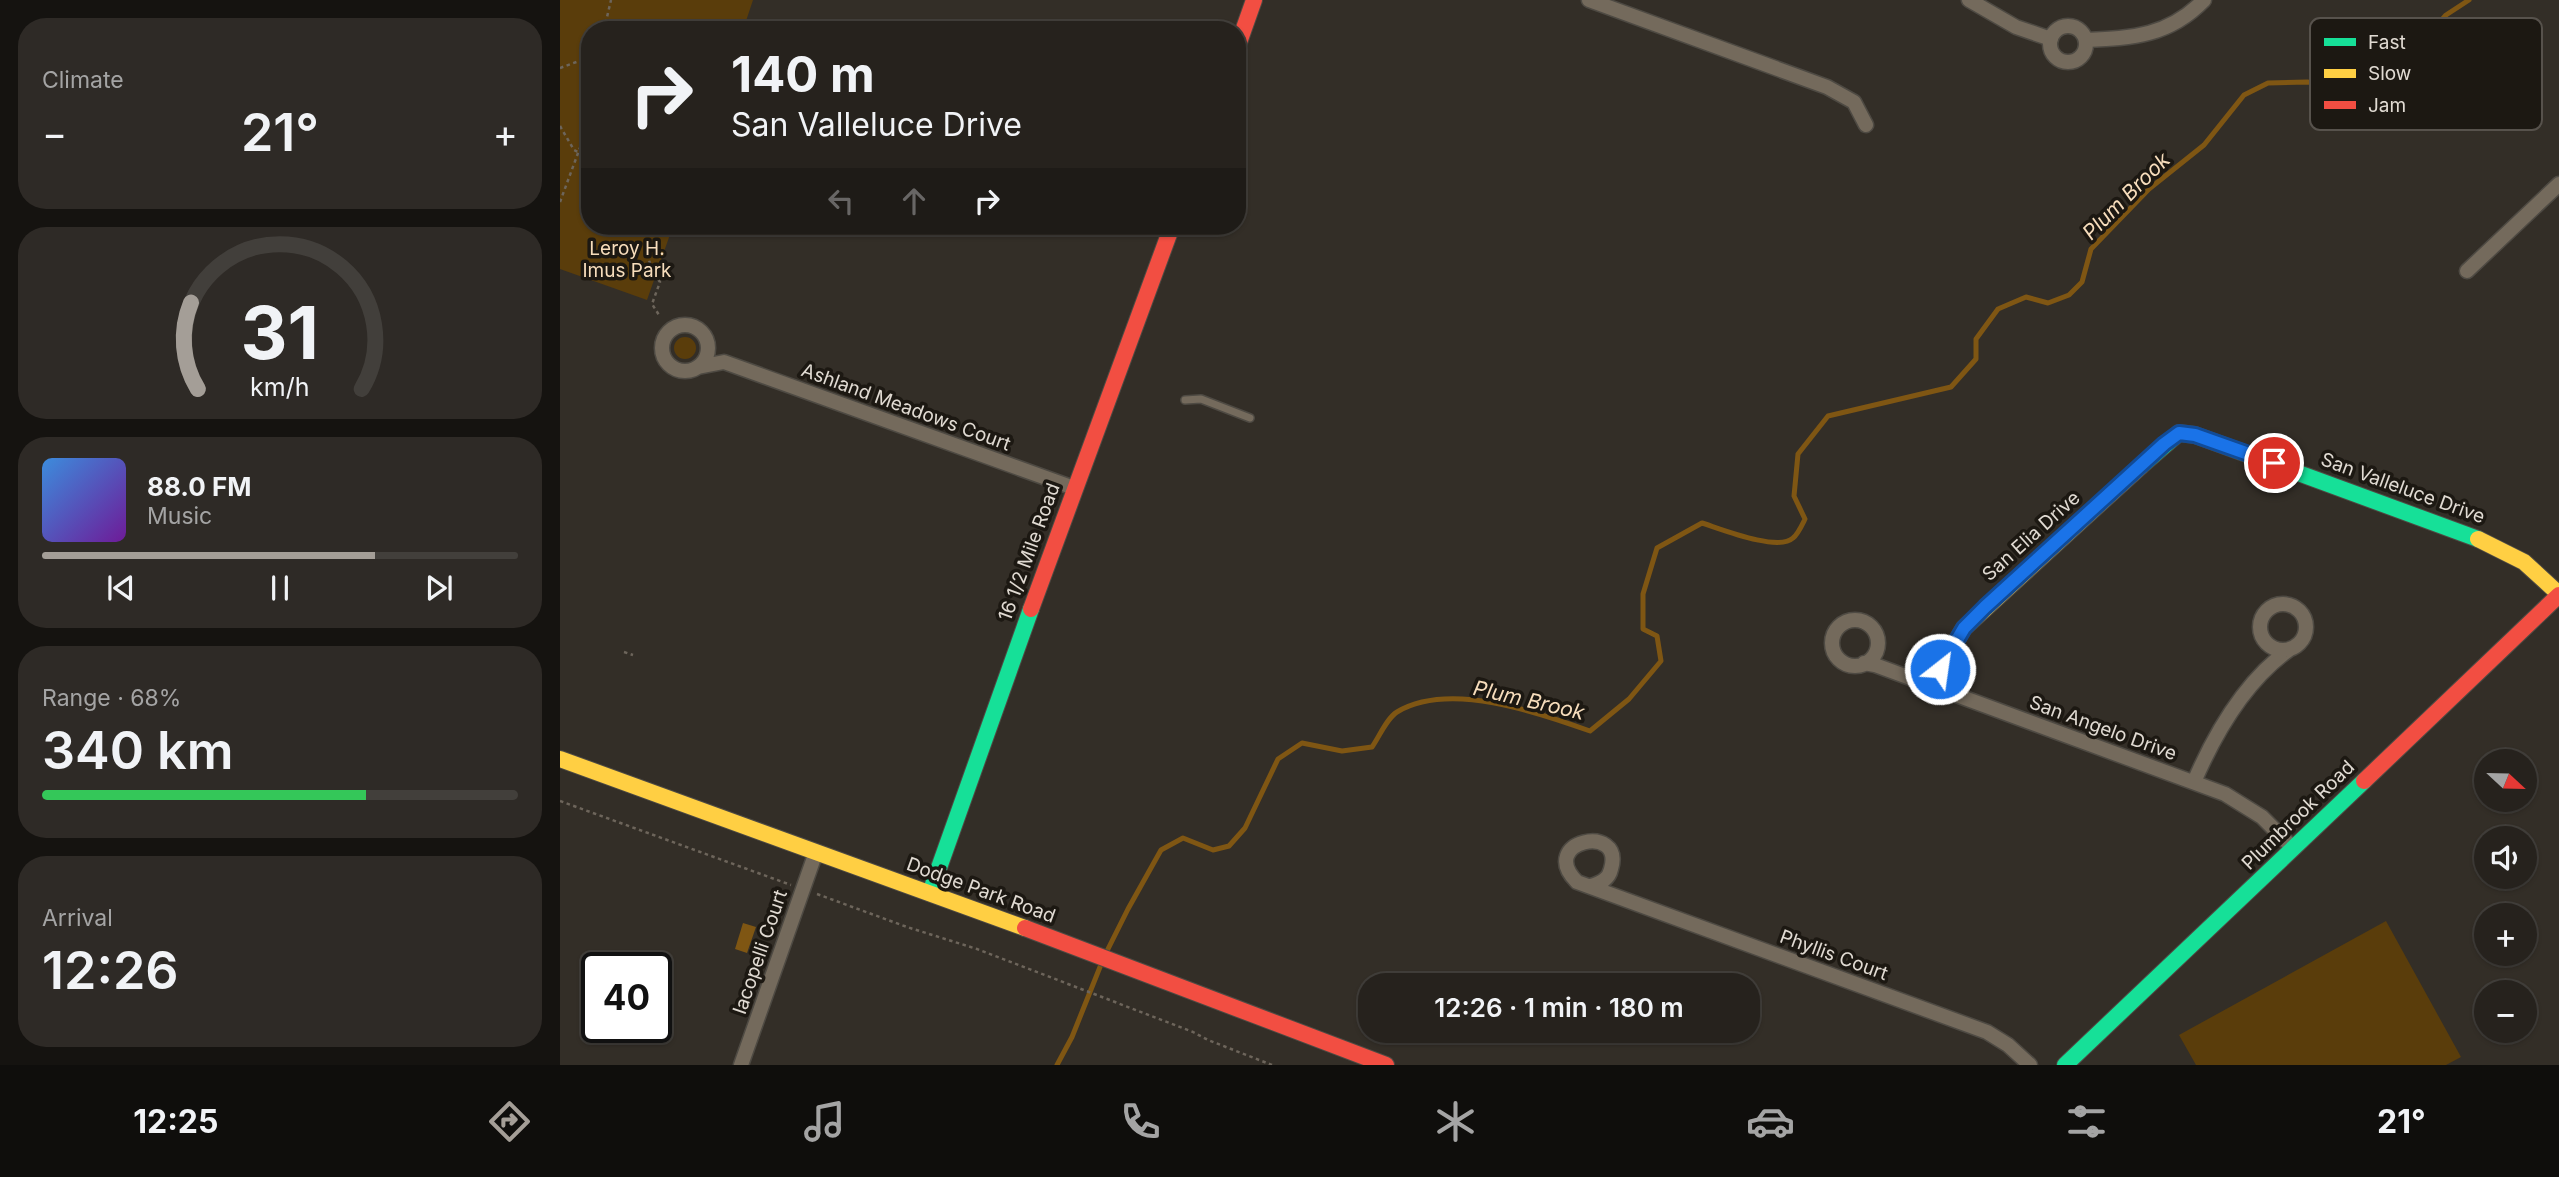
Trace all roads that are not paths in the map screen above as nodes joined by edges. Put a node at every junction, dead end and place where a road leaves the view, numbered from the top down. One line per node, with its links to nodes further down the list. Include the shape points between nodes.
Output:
1 (1254, 0): 5 (street)
2 (1589, 0): 8 (street, via 1827,87 1854,102)
3 (1969, 0): 6 (street, via 2016,27)
4 (2204, 0): 7 (street, via 2166,28 2126,38)
5 (1246, 23)
6 (2051, 39): 7 (street, via 2058,29 2069,26 2080,30); 7 (street, via 2051,51 2065,62 2081,56)
7 (2086, 40)
8 (1866, 125)
9 (2559, 184): 11 (street)
10 (1169, 235): 18 (street, 16 1/2 Mile Road)
11 (2467, 271)
12 (707, 341): 13 (street); 14 (street, via 707,355); 14 (street, via 699,329 684,325 665,337 663,352 670,365 684,370)
13 (724, 362): 14 (street); 18 (street, Ashland Meadows Court)
14 (698, 367)
15 (1185, 400): 16 (lane, via 1201,399)
16 (1250, 418)
17 (2179, 433): 19 (street, San Valleluce Drive, via 2482,540 2517,556); 26 (street, San Elia Drive, via 1964,628)
18 (1074, 488): 33 (street, 16 1/2 Mile Road)
19 (2559, 595): 29 (street, Plumbrook Road)
20 (2264, 638): 22 (street, via 2275,648); 22 (street, via 2261,624 2267,610 2281,604 2295,607 2305,618 2306,633); 24 (street)
21 (1878, 645): 23 (street); 23 (street, San Angelo Drive, via 1874,631 1863,621 1849,620 1837,629 1832,643 1837,657 1849,665); 25 (street, San Angelo Drive)
22 (2290, 649): 24 (street)
23 (1864, 663): 25 (street, San Angelo Drive)
24 (2269, 667): 28 (street, via 2220,726)
25 (1886, 669): 26 (street, San Angelo Drive)
26 (1933, 687): 28 (street, San Angelo Drive)
27 (560, 759): 30 (street, Dodge Park Road)
28 (2194, 782): 29 (street, San Angelo Drive, via 2253,811)
29 (2293, 848): 38 (street, Plumbrook Road)
30 (816, 852): 33 (street, Dodge Park Road); 35 (street, Iacopelli Court)
31 (1610, 873): 32 (street); 32 (street, Phyllis Court, via 1612,858 1605,845 1592,840 1577,843 1568,855 1568,869 1577,881); 34 (street, Phyllis Court)
32 (1591, 886): 34 (street, Phyllis Court)
33 (930, 893): 36 (street, Dodge Park Road)
34 (1617, 895): 37 (street, Phyllis Court, via 1987,1032)
35 (741, 1065)
36 (1386, 1065)
37 (2030, 1065)
38 (2065, 1065)

